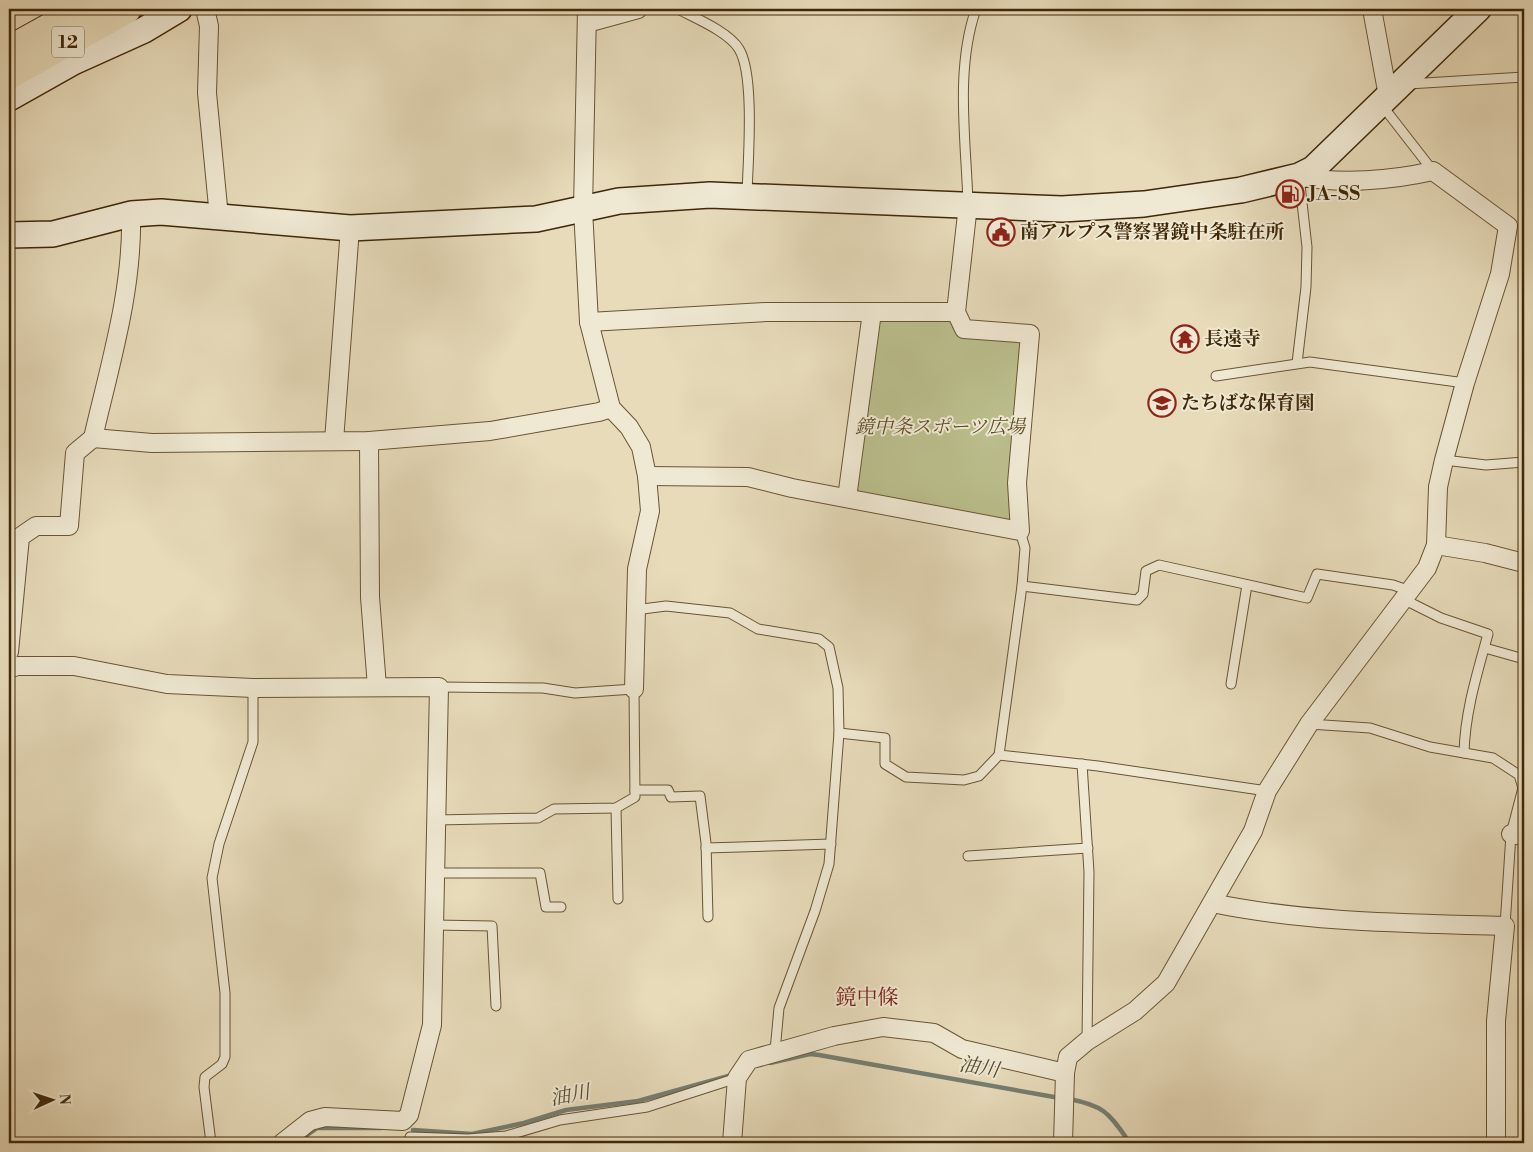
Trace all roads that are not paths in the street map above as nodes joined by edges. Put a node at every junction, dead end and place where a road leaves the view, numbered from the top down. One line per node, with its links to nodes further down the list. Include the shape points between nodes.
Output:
1 (60, 9): 12 (street)
2 (83, 9): 13 (highway, 12)
3 (127, 9): 14 (highway, 12)
4 (179, 9): 17 (street)
5 (205, 9): 24 (street, via 210,52 207,93)
6 (638, 9): 11 (street)
7 (678, 9): 20 (lane, via 718,31 738,48 747,72)
8 (976, 9): 21 (lane, via 964,77)
9 (1372, 9): 16 (street)
10 (1478, 9): 16 (street)
11 (587, 16): 22 (street)
12 (9, 37)
13 (9, 50)
14 (9, 75)
15 (1524, 77): 16 (lane)
16 (1390, 95): 18 (lane); 19 (street, via 1327,157)
17 (9, 98)
18 (1433, 171): 19 (street, via 1396,178 1319,180); 32 (street, via 1508,226 1500,274)
19 (1300, 176): 21 (street, via 1241,190 1144,204 1062,209); 30 (lane, via 1306,287)
20 (747, 196): 21 (street); 22 (street, via 619,201)
21 (968, 205): 28 (street)
22 (583, 209): 25 (street, via 536,218); 29 (street)
23 (131, 214): 24 (street, via 161,212); 26 (street, via 53,234); 34 (street, via 132,238 126,292)
24 (219, 217): 25 (street)
25 (350, 228): 35 (street)
26 (9, 235)
27 (872, 312): 28 (street); 29 (street, via 766,312); 40 (street)
28 (956, 312): 41 (street, via 964,329 1030,334 1017,483)
29 (589, 322): 33 (street)
30 (1297, 363): 31 (lane); 32 (lane, via 1310,362)
31 (1216, 376)
32 (1465, 383): 37 (street)
33 (610, 408): 36 (street, via 490,431); 39 (street, via 629,427 641,447)
34 (93, 438): 35 (street, via 152,443); 42 (street, via 75,452 69,526 36,526)
35 (334, 440): 36 (street)
36 (369, 441): 54 (street, via 370,597)
37 (1444, 460): 38 (lane, via 1486,465); 43 (street, via 1438,487)
38 (1524, 462)
39 (647, 476): 40 (street, via 748,477); 48 (street, via 650,511 637,569)
40 (848, 498): 41 (street)
41 (1020, 531): 46 (lane, via 1025,548)
42 (14, 537): 50 (street)
43 (1436, 545): 44 (street); 47 (street, via 1426,568)
44 (1524, 563)
45 (1247, 585): 46 (lane, via 1159,565 1146,571 1143,594 1137,600); 47 (lane, via 1308,598 1317,574 1393,585); 53 (lane)
46 (1022, 586): 61 (lane)
47 (1406, 595): 49 (lane, via 1441,618 1488,634); 58 (street)
48 (635, 610): 57 (street); 59 (lane, via 666,606 730,613 758,628 819,639 829,647 836,680)
49 (1485, 648): 51 (lane); 60 (lane, via 1472,690)
50 (9, 652)
51 (1524, 659)
52 (9, 669): 56 (street, via 17,666 74,666 167,684)
53 (1231, 684)
54 (377, 686): 55 (street); 56 (street)
55 (439, 687): 57 (lane, via 543,688 576,693); 66 (street)
56 (253, 688): 85 (lane, via 253,742 219,844 212,878 225,1002 224,1057 222,1064 205,1077 204,1087)
57 (634, 689): 63 (lane)
58 (1309, 724): 60 (lane, via 1370,728 1430,747); 64 (street)
59 (840, 734): 61 (lane, via 885,738 885,764 906,776 964,780 979,776); 68 (lane)
60 (1464, 753): 67 (lane, via 1493,758 1519,774 1523,788)
61 (999, 755): 62 (lane)
62 (1082, 764): 64 (lane); 70 (lane)
63 (635, 790): 65 (lane, via 635,796); 69 (lane, via 668,790 670,797 700,796)
64 (1267, 791): 74 (street, via 1253,831)
65 (616, 808): 66 (lane, via 554,810 538,818); 73 (lane)
66 (436, 820): 72 (street)
67 (1518, 835): 78 (lane)
68 (831, 844): 69 (lane); 81 (lane, via 829,864 815,911 779,1008)
69 (706, 848): 76 (lane)
70 (1088, 848): 71 (lane); 80 (lane)
71 (968, 856)
72 (435, 872): 75 (lane, via 540,873 546,907); 77 (street)
73 (618, 899)
74 (1212, 903): 78 (street, via 1256,912 1359,921); 80 (street, via 1166,983 1136,1011)
75 (561, 907)
76 (708, 917)
77 (434, 924): 79 (lane, via 492,926); 84 (street, via 432,1024 409,1115)
78 (1505, 926): 89 (street, via 1496,1021)
79 (496, 1006)
80 (1087, 1041): 82 (street, via 1068,1057)
81 (775, 1051): 82 (street, via 883,1027 934,1033 962,1049); 83 (street, via 749,1060)
82 (1065, 1072): 88 (street)
83 (737, 1078): 84 (lane, via 647,1107 560,1120 506,1136 468,1138); 87 (street)
84 (408, 1134): 86 (street, via 325,1118 310,1121)
85 (211, 1143)
86 (282, 1143)
87 (732, 1143)
88 (1063, 1143)
89 (1496, 1143)

